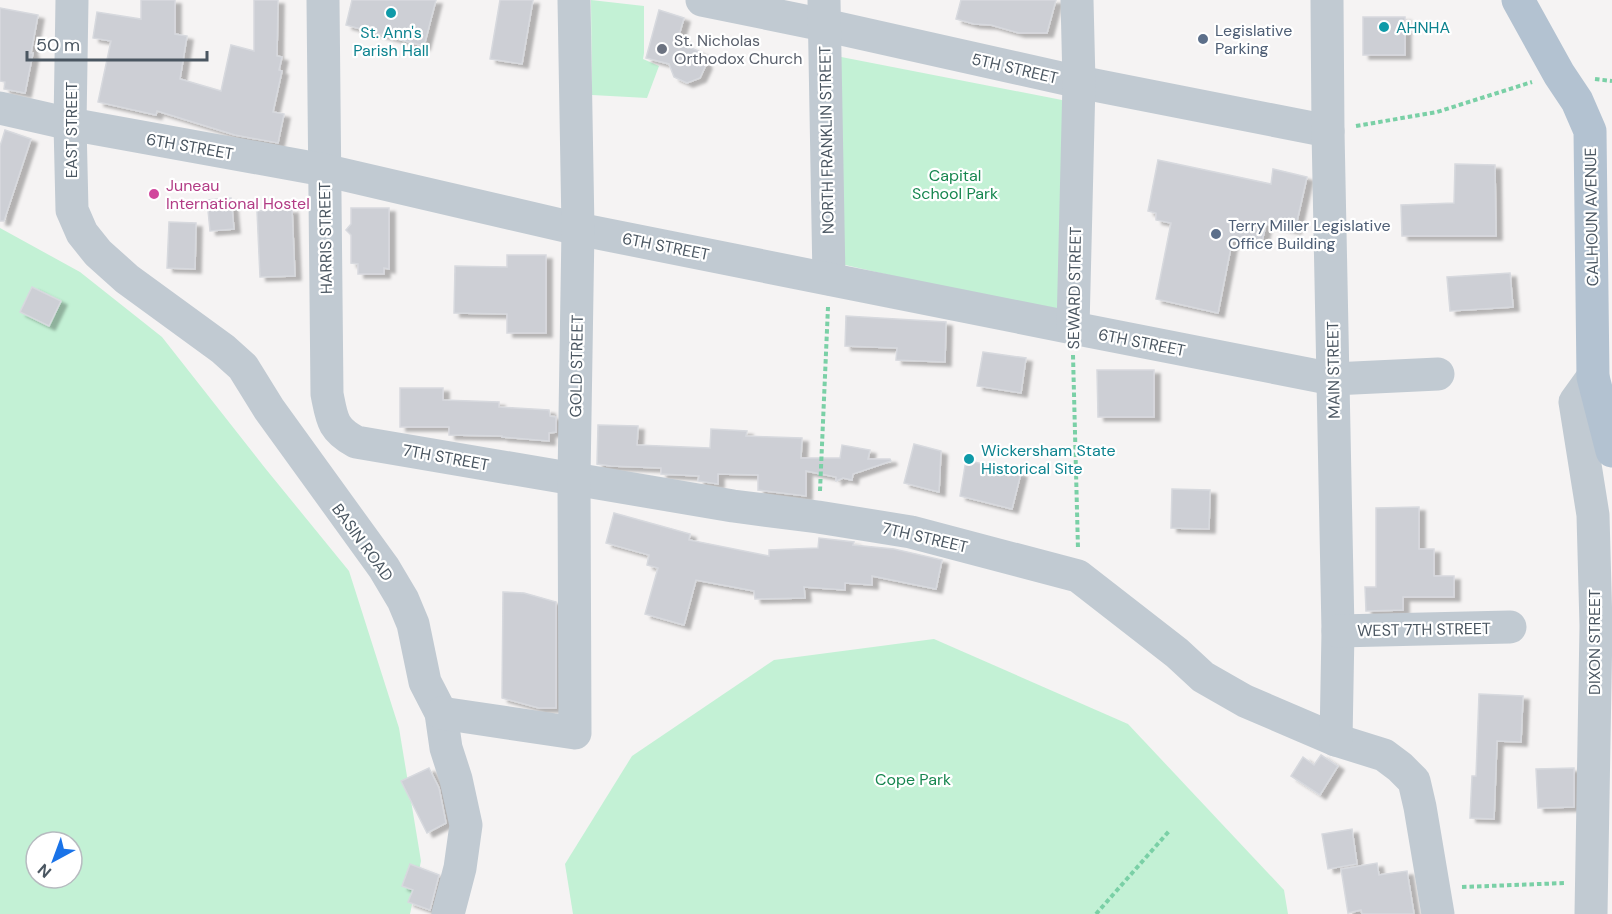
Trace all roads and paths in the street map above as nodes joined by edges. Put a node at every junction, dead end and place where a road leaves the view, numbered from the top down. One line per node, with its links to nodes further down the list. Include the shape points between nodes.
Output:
1 (72, 0): 13 (street, EAST STREET)
2 (323, 0): 15 (street, HARRIS STREET)
3 (574, 0): 16 (street, GOLD STREET)
4 (702, 0): 8 (street, 5TH STREET)
5 (1077, 0): 11 (street, SEWARD STREET)
6 (1327, 0): 14 (street, MAIN STREET)
7 (1518, 0): 9 (main road, CALHOUN AVENUE)
8 (824, 12): 11 (street, 5TH STREET); 18 (street, NORTH FRANKLIN STREET)
9 (1559, 74): 10 (path); 14 (path, via 1437,112); 21 (main road, CALHOUN AVENUE, via 1590,131)
10 (1612, 81)
11 (1079, 82): 14 (street, 5TH STREET); 19 (street, SEWARD STREET)
12 (0, 108): 13 (street, 6TH STREET)
13 (70, 124): 15 (street, 6TH STREET); 17 (street, EAST STREET, via 72,210 82,233)
14 (1328, 131): 22 (street, MAIN STREET)
15 (324, 171): 16 (street, 6TH STREET); 23 (street, HARRIS STREET, via 327,394 333,423 345,436)
16 (578, 229): 18 (street, 6TH STREET); 25 (street, GOLD STREET)
17 (98, 253): 30 (street, BASIN ROAD, via 243,366 403,600 413,624 425,682)
18 (829, 279): 19 (street, 6TH STREET); 26 (path)
19 (1072, 328): 22 (street, 6TH STREET); 27 (path, SEWARD STREET)
20 (1438, 374): 22 (street, 6TH STREET)
21 (1593, 376): 24 (main road, CALHOUN AVENUE); 33 (street, DIXON STREET, via 1575,402 1593,515 1596,626)
22 (1333, 379): 29 (street, MAIN STREET)
23 (378, 445): 25 (street, 7TH STREET)
24 (1612, 450)
25 (574, 479): 26 (street, 7TH STREET); 30 (street, GOLD STREET, via 575,733)
26 (819, 517): 27 (street, 7TH STREET, via 911,532)
27 (1078, 576): 31 (street, 7TH STREET, via 1203,677 1245,701)
28 (1510, 627): 29 (street, WEST 7TH STREET)
29 (1338, 631): 31 (street, MAIN STREET)
30 (441, 713): 35 (street, BASIN ROAD, via 466,825)
31 (1336, 740): 34 (street, 7TH STREET, via 1384,755 1414,781)
32 (1170, 830): 36 (path)
33 (1591, 882): 34 (path); 37 (street, DIXON STREET)
34 (1436, 901)
35 (448, 914)
36 (1096, 914)
37 (1591, 914)

